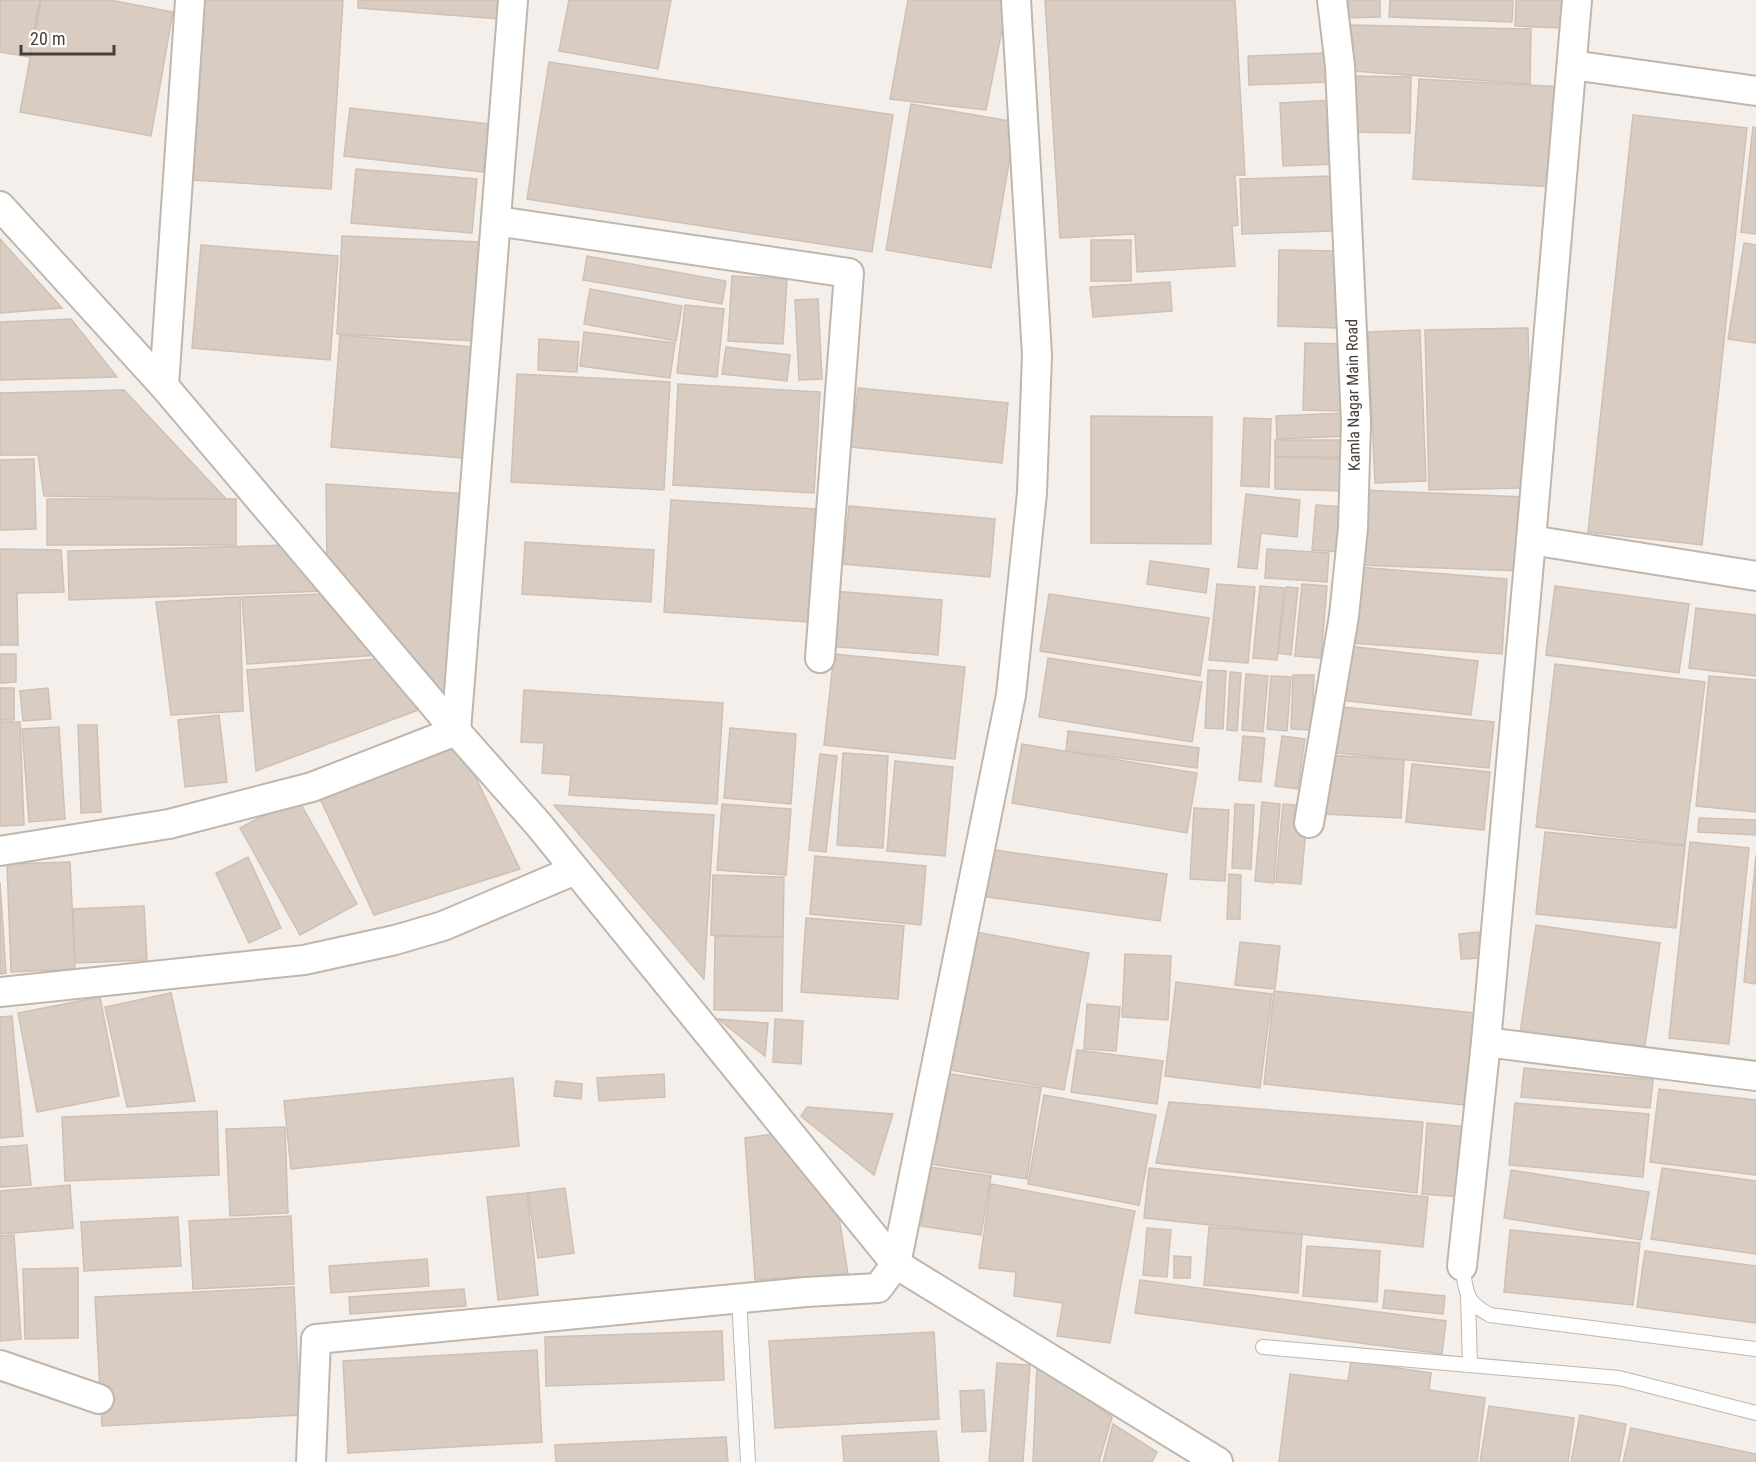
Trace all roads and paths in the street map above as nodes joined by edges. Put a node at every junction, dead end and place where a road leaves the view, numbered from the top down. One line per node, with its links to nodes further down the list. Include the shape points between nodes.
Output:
1 (190, 0): 10 (street)
2 (513, 0): 9 (street)
3 (1016, 0): 21 (street, via 1037,354 1032,494 1011,695)
4 (1332, 0): 15 (street, Kamla Nagar Main Road, via 1340,66 1356,422 1353,528 1344,616)
5 (1577, 0): 6 (street)
6 (1572, 65): 7 (street); 11 (street)
7 (1756, 91)
8 (0, 206): 10 (street)
9 (496, 221): 13 (street, via 849,273); 14 (street)
10 (164, 386): 14 (street)
11 (1531, 540): 12 (street); 19 (street)
12 (1756, 576)
13 (820, 658)
14 (456, 731): 16 (street, via 290,793 169,824); 17 (street)
15 (1309, 823)
16 (0, 851)
17 (575, 870): 18 (street, via 443,926 304,960); 21 (street)
18 (0, 992)
19 (1486, 1042): 20 (street); 22 (street)
20 (1756, 1076)
21 (896, 1264): 24 (street, via 878,1288); 33 (street)
22 (1462, 1266): 23 (lane)
23 (1468, 1296): 26 (lane, via 1475,1307 1490,1315); 28 (lane)
24 (739, 1299): 31 (street, via 316,1339); 32 (lane)
25 (1263, 1347): 28 (lane)
26 (1756, 1349)
27 (0, 1365): 29 (street)
28 (1470, 1365): 30 (lane, via 1618,1378)
29 (99, 1399)
30 (1756, 1413)
31 (311, 1462)
32 (748, 1462)
33 (1218, 1462)

